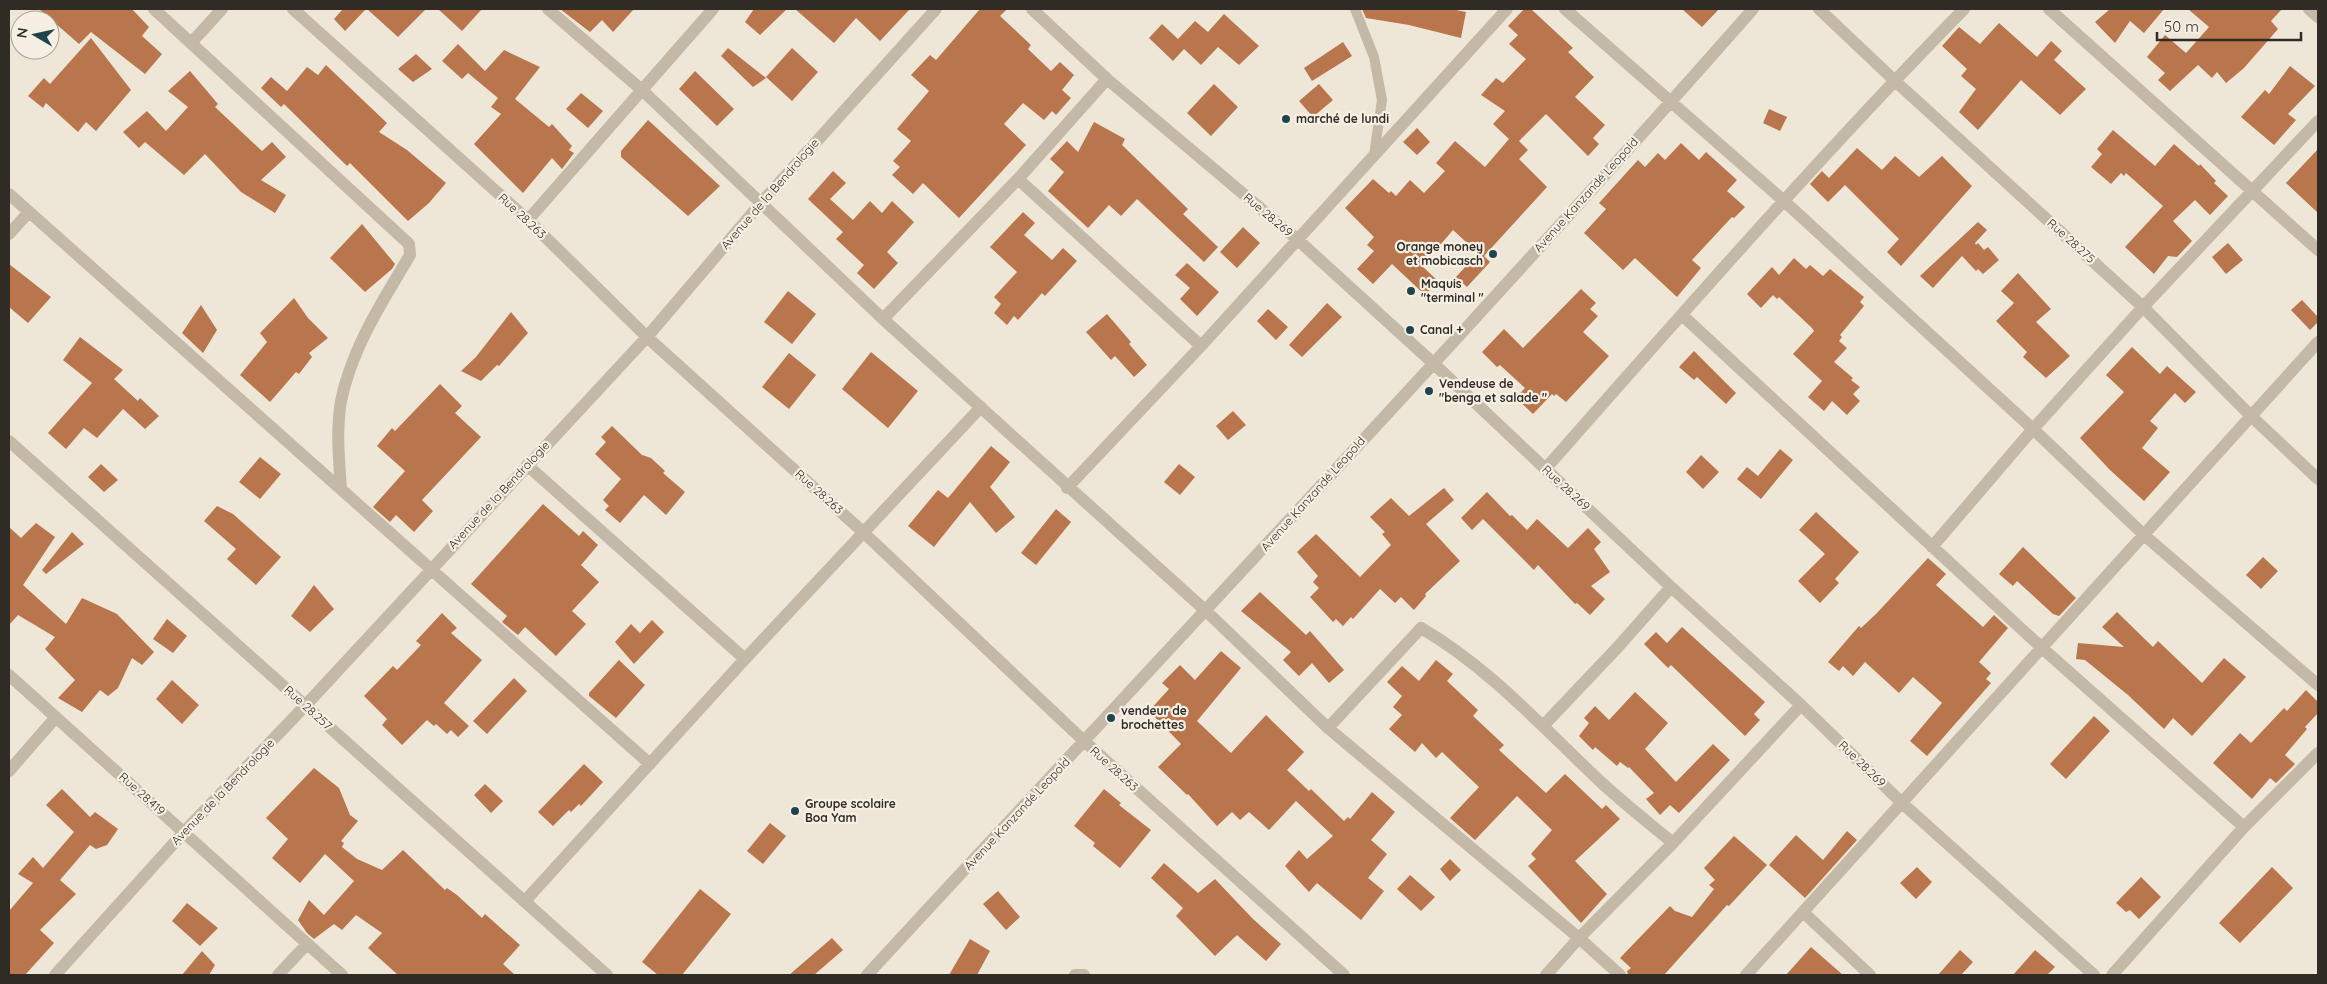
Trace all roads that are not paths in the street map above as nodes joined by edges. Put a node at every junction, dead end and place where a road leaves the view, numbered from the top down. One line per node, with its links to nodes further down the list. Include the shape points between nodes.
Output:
1 (154, 9): 17 (street)
2 (222, 9): 17 (street)
3 (293, 9): 30 (street, Rue 28.263)
4 (548, 9): 20 (street)
5 (713, 9): 20 (street)
6 (936, 9): 28 (street, Avenue de la Bendrologie)
7 (1032, 9): 18 (street, Rue 28.269)
8 (1355, 9): 23 (lane, via 1374,56 1382,100)
9 (1507, 9): 23 (street)
10 (1565, 9): 21 (street)
11 (1753, 9): 21 (street, Avenue Kanzandé Leopold)
12 (1819, 9): 19 (street, Rue 28.275)
13 (1964, 9): 19 (street)
14 (2049, 9): 25 (street)
15 (2309, 9): 16 (street)
16 (2318, 17)
17 (192, 42): 49 (street, via 409,244 410,255 362,337 341,401 338,444)
18 (1107, 79): 24 (street); 32 (street, Rue 28.269)
19 (1894, 80): 27 (street); 34 (street, Rue 28.275)
20 (643, 91): 28 (street); 30 (street)
21 (1670, 103): 27 (street); 40 (street, Avenue Kanzandé Leopold)
22 (2318, 121): 25 (street)
23 (1374, 155): 32 (street)
24 (1018, 179): 36 (street); 39 (street)
25 (2253, 192): 33 (street); 34 (street)
26 (9, 194): 29 (street)
27 (1784, 201): 35 (street); 43 (street)
28 (761, 203): 36 (street); 37 (street, Avenue de la Bendrologie)
29 (30, 212): 31 (street); 49 (street)
30 (528, 220): 37 (street, Rue 28.263)
31 (9, 234)
32 (1298, 240): 39 (street); 40 (street, Rue 28.269)
33 (2318, 250)
34 (2143, 307): 42 (street, Rue 28.275); 43 (street)
35 (1682, 315): 46 (street); 52 (street)
36 (883, 318): 41 (street)
37 (647, 336): 45 (street, Avenue de la Bendrologie); 50 (street, Rue 28.263)
38 (2318, 342): 42 (street)
39 (1201, 346): 48 (street)
40 (1433, 363): 46 (street, Rue 28.269); 55 (street, Avenue Kanzandé Leopold)
41 (981, 406): 48 (street); 50 (street)
42 (2251, 416): 47 (street, Rue 28.275); 51 (street)
43 (2033, 429): 51 (street); 52 (street)
44 (9, 440): 61 (street, Rue 28.257)
45 (528, 465): 53 (street, Avenue de la Bendrologie); 57 (street)
46 (1546, 468): 54 (street, Rue 28.269)
47 (2318, 479)
48 (1067, 488): 55 (street)
49 (341, 489): 53 (street)
50 (864, 532): 57 (street); 65 (street, Rue 28.263)
51 (2144, 535): 56 (street); 59 (street)
52 (1932, 547): 56 (street)
53 (431, 569): 61 (street, Avenue de la Bendrologie); 67 (street)
54 (1671, 587): 60 (street, Rue 28.269); 63 (street)
55 (1206, 611): 64 (street); 65 (street, Avenue Kanzandé Leopold)
56 (2042, 648): 69 (street); 70 (street)
57 (745, 659): 67 (street)
58 (9, 675): 62 (street, Rue 28.419)
59 (2318, 685)
60 (1801, 705): 69 (street, Rue 28.269); 72 (street)
61 (305, 706): 71 (street, Avenue de la Bendrologie); 73 (street, Rue 28.257)
62 (56, 716): 68 (street); 71 (street, Rue 28.419)
63 (1543, 726): 64 (street, via 1447,642 1421,628); 72 (street)
64 (1328, 728): 75 (street)
65 (1084, 742): 77 (street, Avenue Kanzandé Leopold); 84 (street, Rue 28.263)
66 (2318, 753): 70 (street)
67 (650, 764): 73 (street)
68 (9, 771)
69 (1902, 803): 74 (street); 89 (street, Rue 28.269)
70 (2244, 827): 90 (street)
71 (184, 832): 76 (street, Rue 28.419); 78 (street, Avenue de la Bendrologie)
72 (1673, 843): 75 (street)
73 (525, 901): 81 (street, Rue 28.257)
74 (1803, 912): 87 (street); 88 (street)
75 (1579, 938): 85 (street); 86 (street)
76 (307, 944): 79 (street); 80 (street, Rue 28.419)
77 (870, 974)
78 (55, 975)
79 (278, 975)
80 (342, 975)
81 (607, 975)
82 (1076, 975): 83 (street)
83 (1084, 975)
84 (1344, 975)
85 (1546, 975)
86 (1620, 975)
87 (1746, 975)
88 (1870, 975)
89 (2094, 975)
90 (2112, 975)

